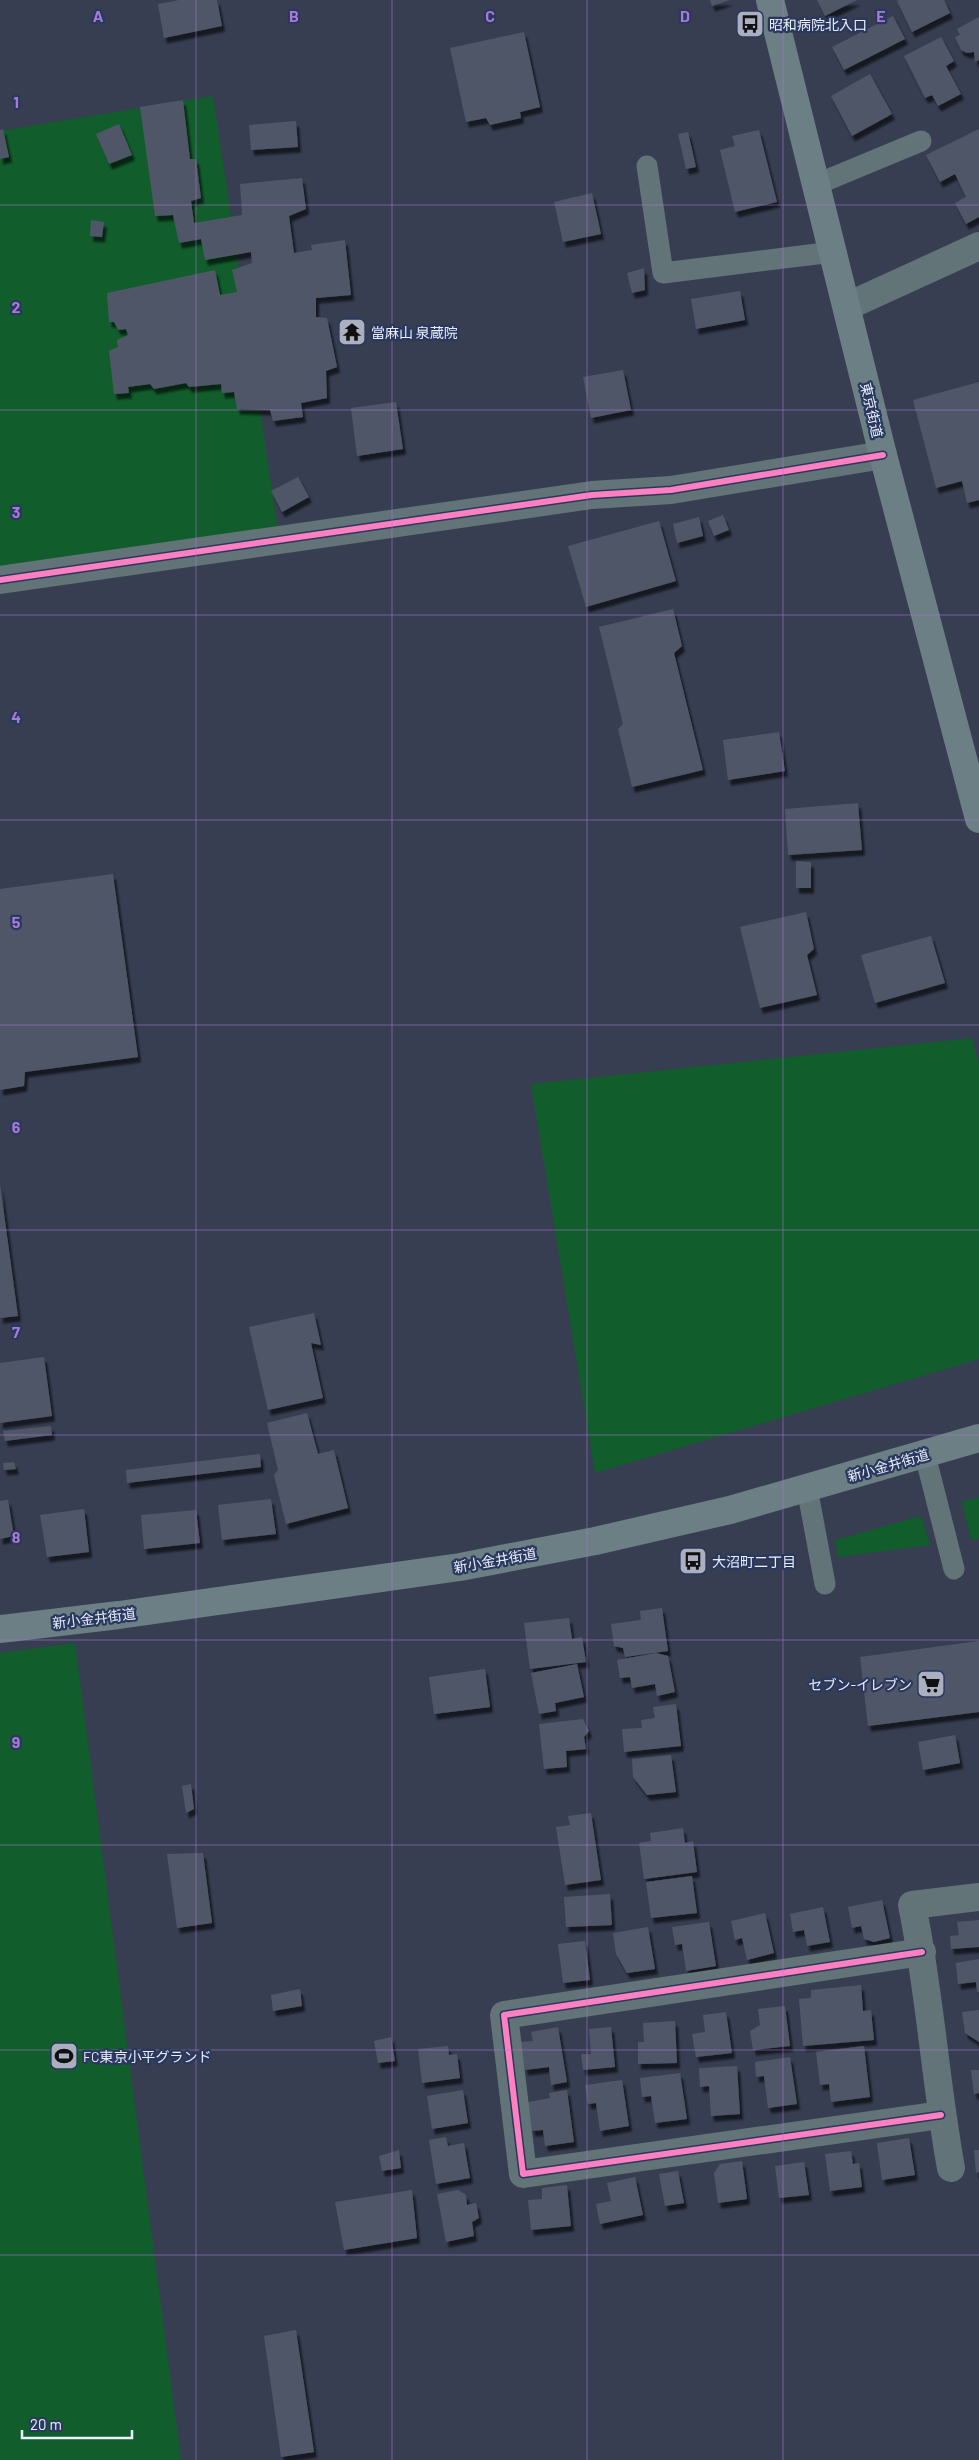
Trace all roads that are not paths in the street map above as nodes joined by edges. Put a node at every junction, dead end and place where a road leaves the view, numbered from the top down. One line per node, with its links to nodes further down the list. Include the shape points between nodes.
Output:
1 (770, 0): 4 (main road, 東京街道)
2 (920, 141): 4 (lane)
3 (647, 166): 6 (lane, via 664,274)
4 (815, 185): 6 (main road, 東京街道)
5 (979, 246): 7 (street)
6 (832, 252): 7 (main road, 東京街道)
7 (848, 306): 8 (main road, 東京街道)
8 (883, 455): 9 (street, via 671,490 592,494); 10 (main road, 東京街道)
9 (0, 580)
10 (979, 819)
11 (979, 1438): 12 (main road, 新小金井街道)
12 (925, 1455): 13 (main road, 新小金井街道); 14 (lane)
13 (807, 1488): 15 (lane); 16 (main road, 新小金井街道, via 595,1542 460,1567)
14 (954, 1569)
15 (825, 1584)
16 (0, 1629)
17 (979, 1897): 18 (street, via 912,1905)
18 (922, 1952): 19 (street); 19 (street, via 504,2015 523,2174)
19 (941, 2115): 20 (street)
20 (951, 2168)

